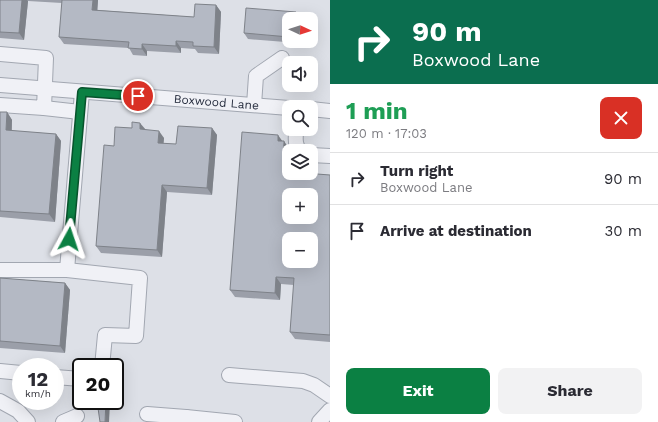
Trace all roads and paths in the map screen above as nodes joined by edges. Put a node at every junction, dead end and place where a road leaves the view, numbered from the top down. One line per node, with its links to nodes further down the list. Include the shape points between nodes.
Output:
1 (0, 54): 4 (street, via 46,58)
2 (282, 58): 7 (street, via 256,76)
3 (0, 85): 4 (street, Boxwood Lane)
4 (45, 89): 5 (street, Boxwood Lane); 9 (street)
5 (82, 92): 7 (street, Boxwood Lane); 12 (street)
6 (0, 105): 9 (street)
7 (254, 105): 8 (street, Boxwood Lane)
8 (282, 107)
9 (44, 108): 12 (street)
10 (318, 110): 11 (street)
11 (330, 111)
12 (80, 112): 16 (street)
13 (318, 156): 14 (street)
14 (330, 156)
15 (0, 270): 16 (street)
16 (67, 270): 17 (street, via 140,278 136,336 106,335)
17 (103, 358)
18 (0, 371): 19 (street)
19 (12, 372)
20 (229, 375): 21 (street, via 303,381)
21 (330, 396)
22 (0, 401): 27 (street, via 18,411)
23 (330, 410): 30 (street)
24 (147, 414): 26 (street)
25 (77, 416): 28 (street)
26 (186, 420): 29 (street)
27 (28, 422)
28 (63, 422)
29 (235, 422)
30 (319, 422)

